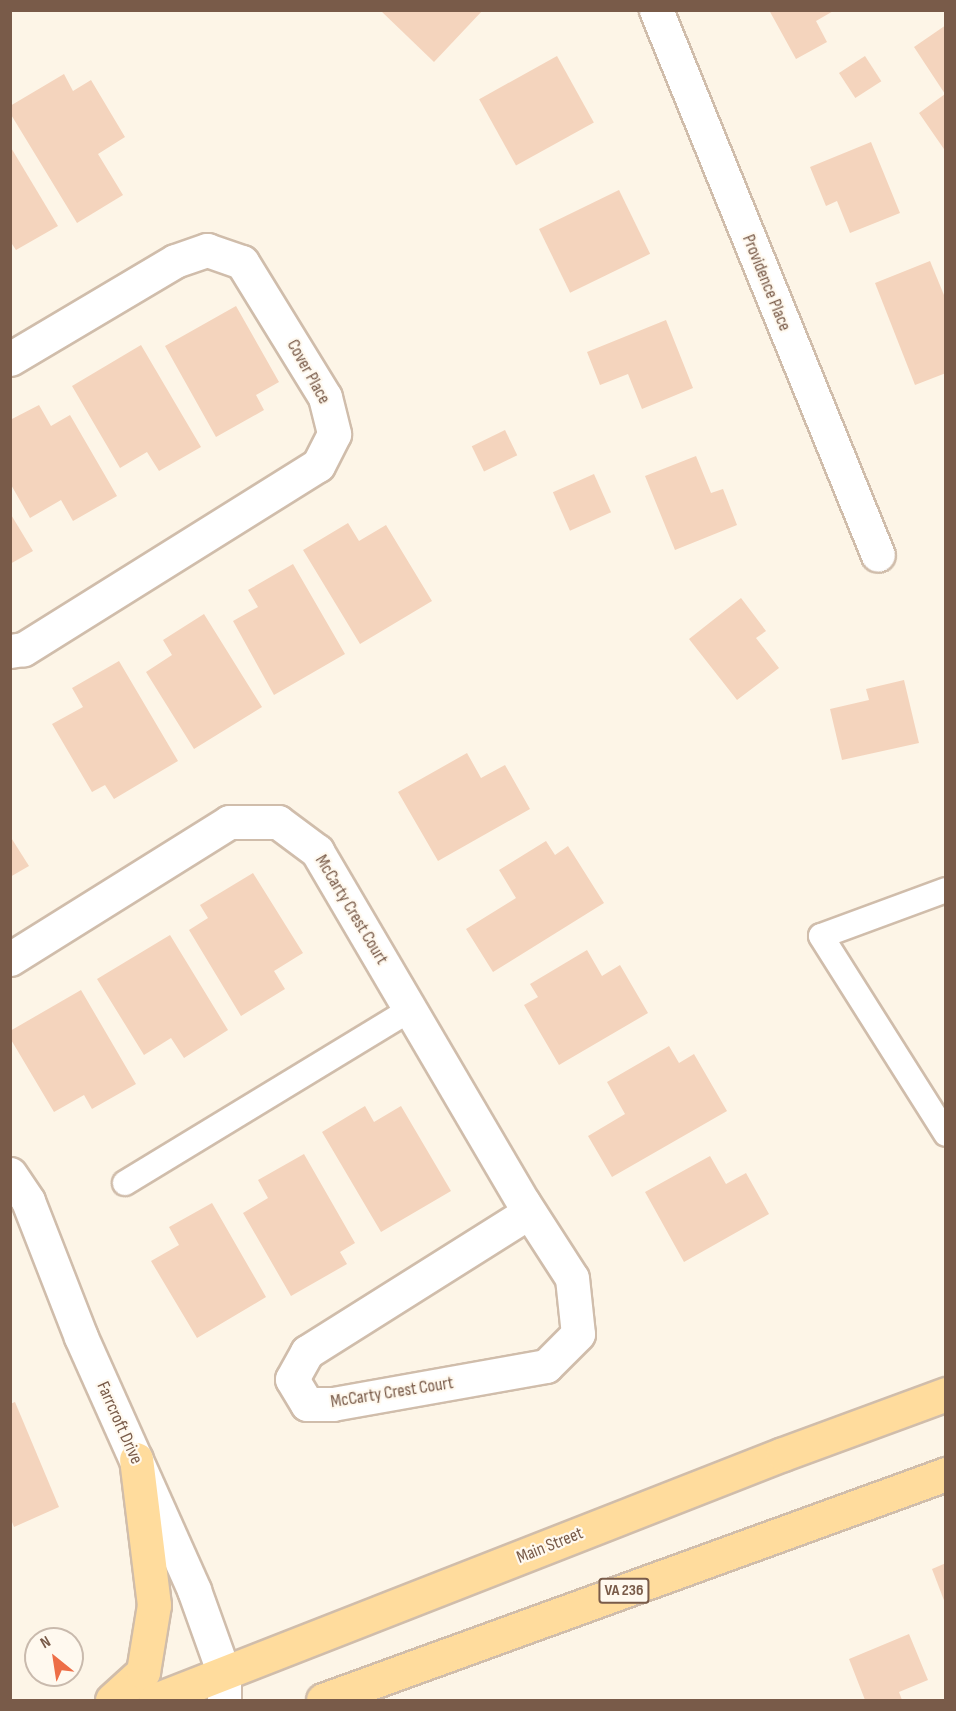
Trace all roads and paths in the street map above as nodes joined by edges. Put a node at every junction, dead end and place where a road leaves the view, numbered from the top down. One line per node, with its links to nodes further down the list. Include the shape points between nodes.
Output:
1 (656, 10): 3 (street, Providence Place)
2 (10, 359): 4 (street, Cover Place, via 175,261 207,250 242,262 325,397 334,434 318,465 23,650)
3 (878, 555)
4 (10, 651)
5 (945, 890): 8 (lane, via 821,936)
6 (10, 959): 7 (street, McCarty Crest Court, via 230,822 278,822 316,851)
7 (410, 1010): 10 (lane); 11 (street, McCarty Crest Court)
8 (945, 1134)
9 (10, 1174): 13 (street, Farrcroft Drive, via 28,1201 81,1337)
10 (125, 1183)
11 (529, 1212): 11 (street, McCarty Crest Court, via 572,1278 578,1334 546,1366 333,1404 307,1404 292,1378 307,1352)
12 (945, 1394): 15 (main road, Main Street, via 783,1454)
13 (136, 1459): 15 (street, Farrcroft Drive, via 194,1590); 16 (main road, via 154,1605 143,1672)
14 (945, 1474): 18 (main road, VA 236)
15 (224, 1687): 17 (main road, Main Street)
16 (112, 1701)
17 (155, 1701)
18 (323, 1701)

